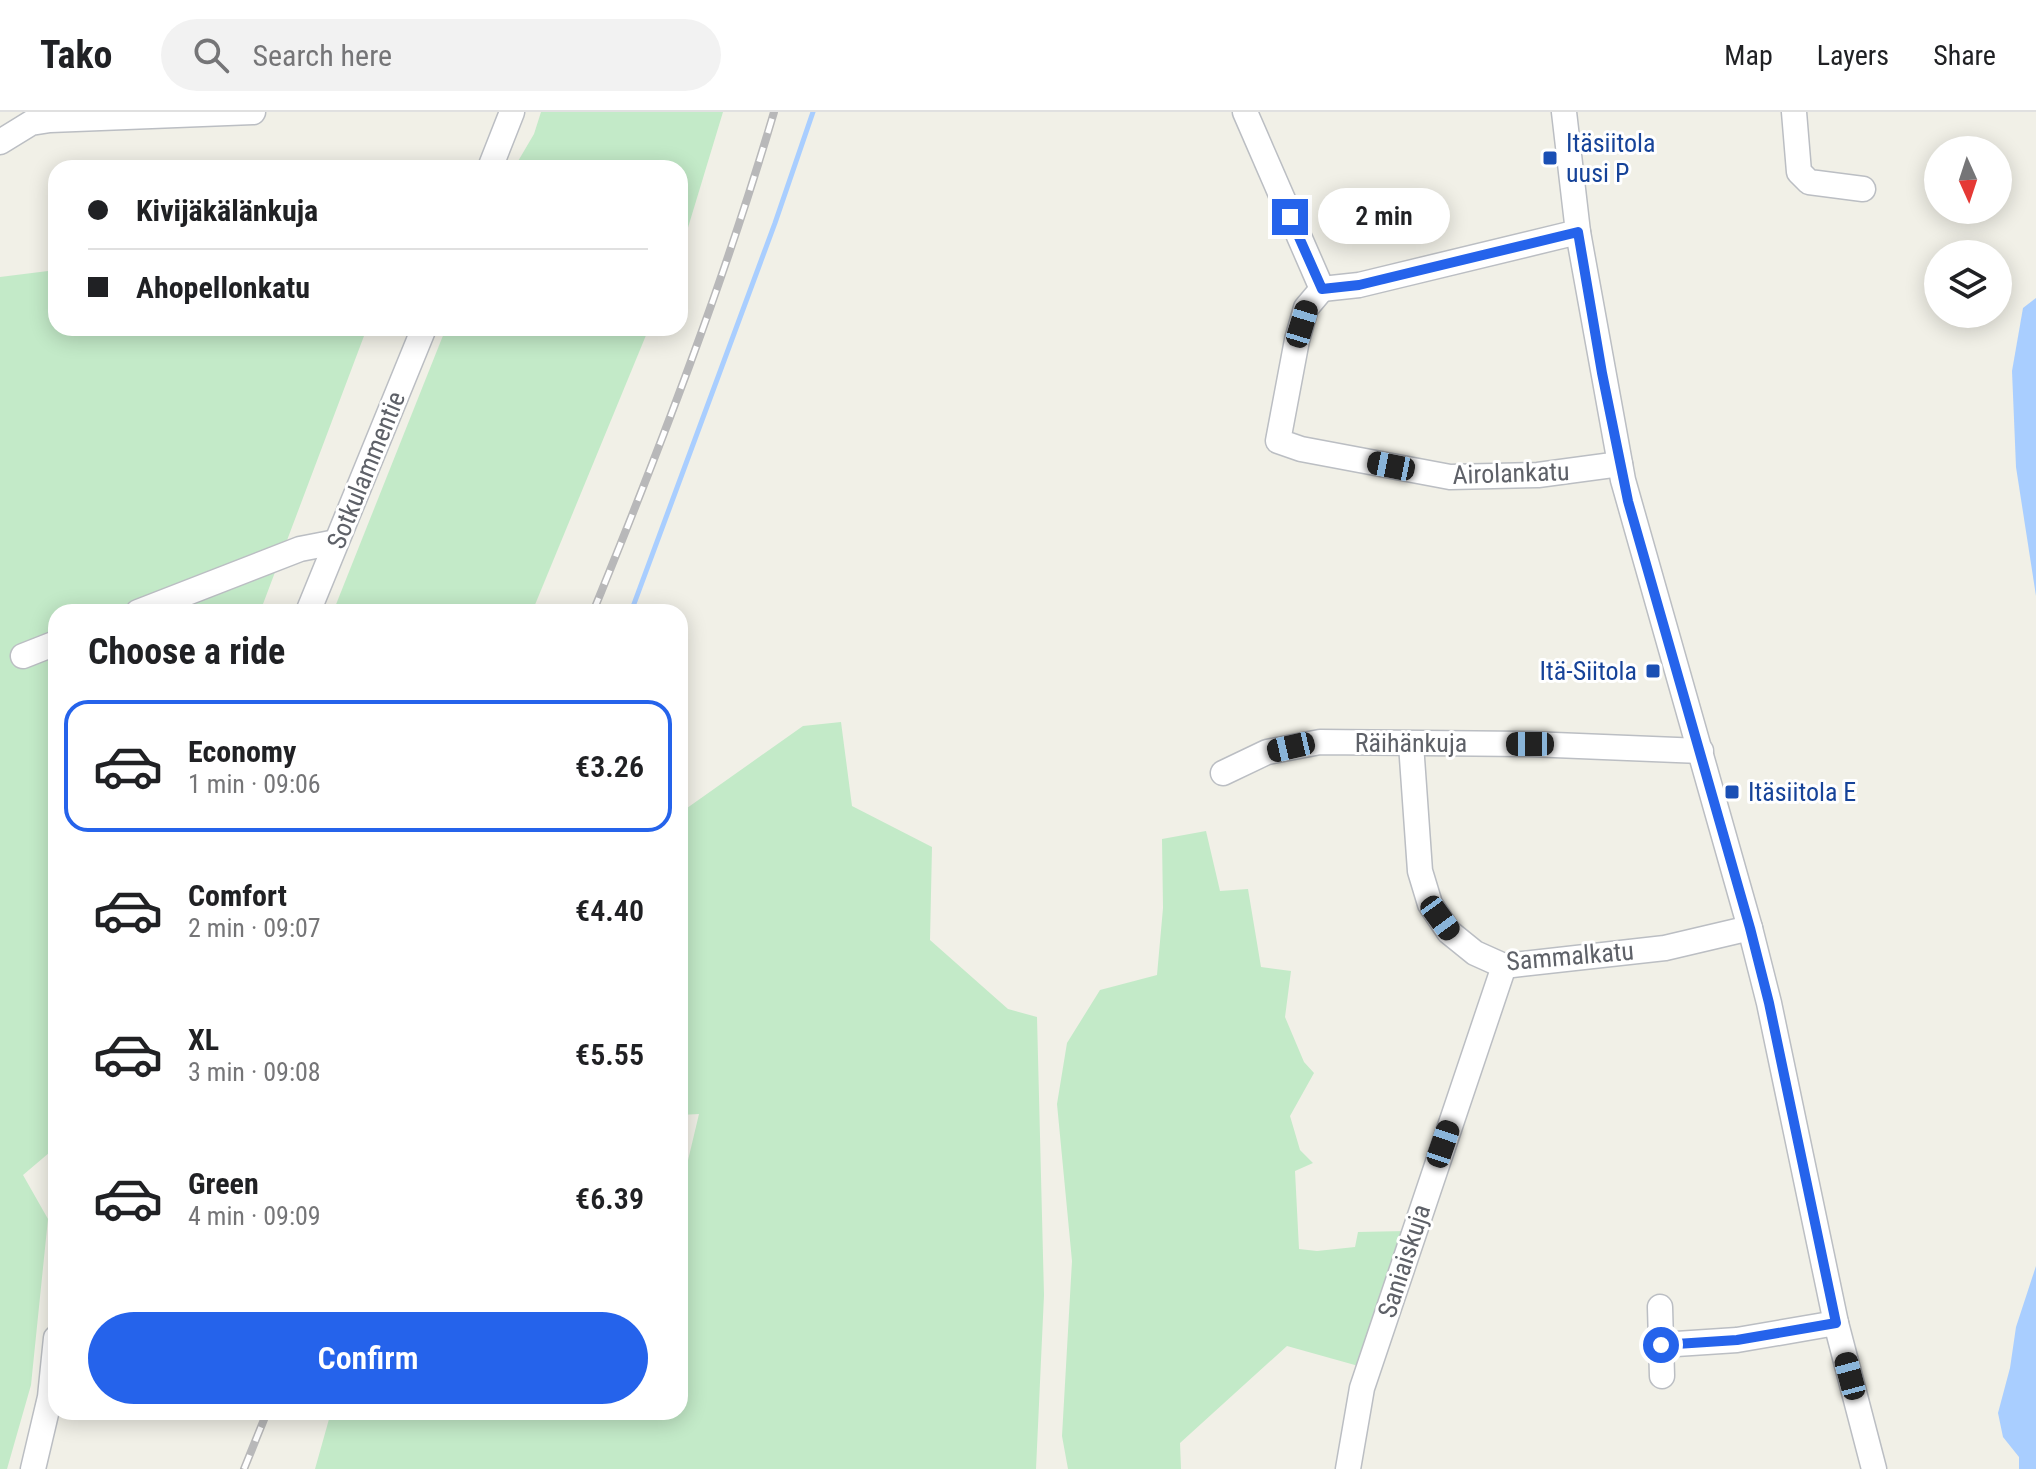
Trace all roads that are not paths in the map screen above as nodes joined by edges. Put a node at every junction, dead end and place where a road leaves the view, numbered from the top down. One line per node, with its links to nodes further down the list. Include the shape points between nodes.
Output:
1 (253, 112): 6 (street)
2 (512, 112): 8 (street)
3 (1245, 112): 11 (street)
4 (1564, 112): 10 (street)
5 (1794, 112): 9 (street, via 1799,172 1809,182)
6 (28, 118): 7 (street)
7 (0, 142)
8 (493, 160)
9 (1863, 189)
10 (1578, 232): 11 (street, via 1359,285); 13 (street)
11 (1322, 289): 13 (street, Airolankatu, via 1306,308 1278,441 1450,477 1538,475)
12 (421, 336): 14 (street, Sotkulammentie)
13 (1620, 464): 20 (street)
14 (336, 542): 15 (street, via 300,549); 16 (street, Sotkulammentie)
15 (159, 604)
16 (311, 604)
17 (48, 646): 18 (street)
18 (23, 656)
19 (1411, 744): 20 (street, Räihänkuja); 21 (street, Räihänkuja, via 1320,742 1267,752); 23 (street, Sammalkatu, via 1420,871 1430,904 1449,932 1475,953)
20 (1701, 751): 22 (street)
21 (1223, 773)
22 (1750, 928): 23 (street, Sammalkatu, via 1665,948); 25 (street)
23 (1504, 966): 30 (street, Saniaiskuja, via 1362,1388)
24 (1660, 1307): 26 (street)
25 (1836, 1323): 26 (street, via 1737,1340); 31 (street)
26 (1661, 1345): 27 (street)
27 (1662, 1376)
28 (48, 1405): 29 (street)
29 (33, 1469)
30 (1348, 1469)
31 (1874, 1469)

